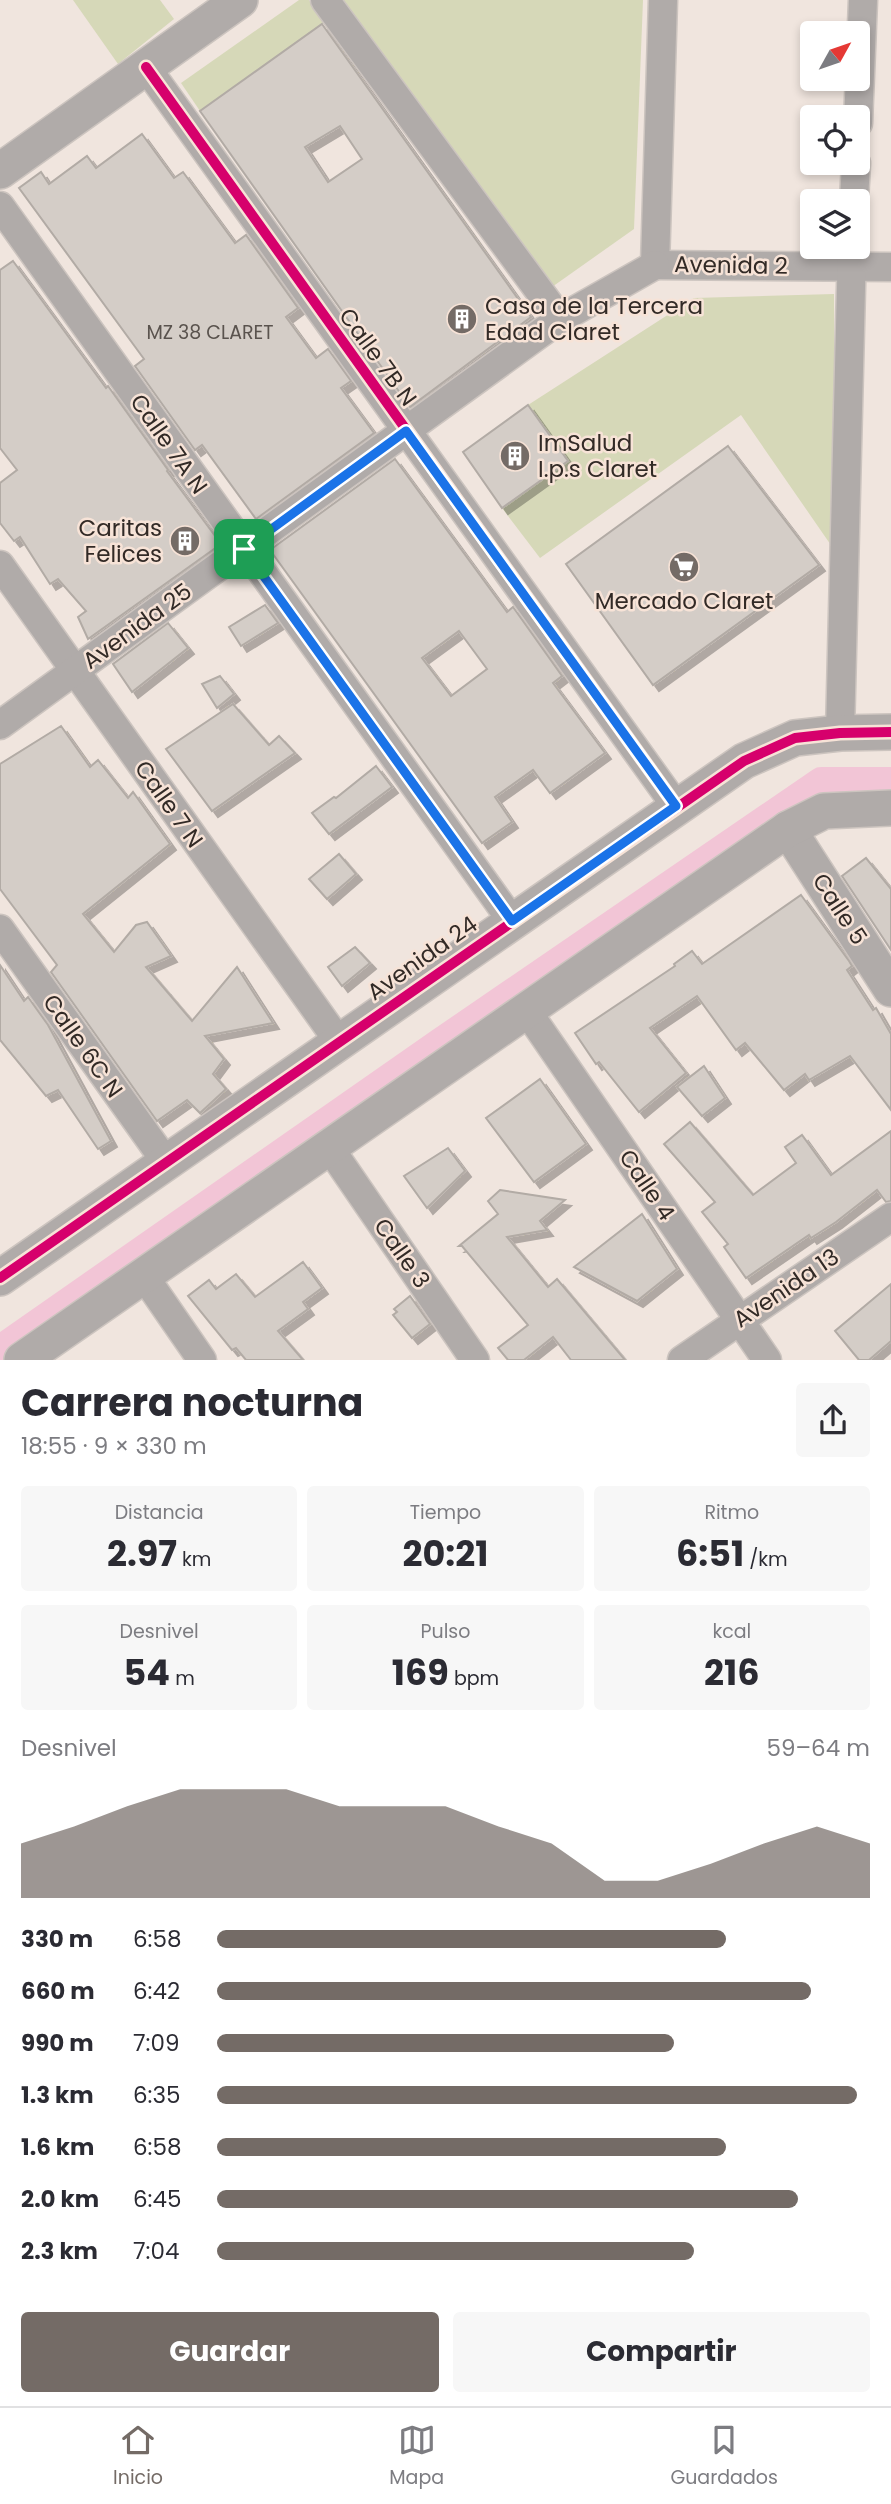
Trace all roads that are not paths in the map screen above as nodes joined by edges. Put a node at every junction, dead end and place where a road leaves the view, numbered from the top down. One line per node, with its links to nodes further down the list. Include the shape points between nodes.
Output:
1 (240, 0): 5 (street)
2 (325, 0): 15 (street)
3 (663, 0): 13 (street)
4 (863, 0): 7 (street)
5 (195, 13): 6 (street)
6 (146, 67): 8 (street); 16 (street, Calle 7B N)
7 (859, 105)
8 (0, 171)
9 (0, 205): 17 (street, Calle 7A N)
10 (802, 259): 13 (street, Avenida 2)
11 (851, 259): 22 (street)
12 (859, 259): 14 (street, Avenida 2)
13 (655, 265): 15 (street, Avenida 25)
14 (891, 267)
15 (560, 319): 16 (street, Avenida 25)
16 (406, 431): 17 (street, Avenida 25); 23 (street, Calle 7B N)
17 (244, 549): 19 (street, Avenida 25); 26 (street, Calle 7A N)
18 (0, 565): 19 (street, Calle 7 N)
19 (75, 671): 20 (street, Avenida 25); 30 (street, Calle 7 N)
20 (0, 725)
21 (891, 732): 22 (street, Avenida 24)
22 (840, 733): 23 (street, Avenida 24, via 795,738 744,761)
23 (676, 806): 26 (street, Avenida 24)
24 (891, 808): 25 (street, via 824,811)
25 (788, 829): 28 (street, Calle 5); 29 (street)
26 (512, 921): 30 (street, Avenida 24)
27 (0, 929): 32 (street, Calle 6C N)
28 (891, 989)
29 (527, 1011): 31 (street); 36 (street, Calle 4)
30 (339, 1042): 32 (street, Avenida 24)
31 (329, 1147): 35 (street); 39 (street, Calle 3)
32 (166, 1162): 34 (street, Avenida 24)
33 (891, 1217): 36 (street, Avenida 13)
34 (3, 1271)
35 (144, 1276): 37 (street); 38 (street)
36 (739, 1319): 40 (street, Avenida 13); 41 (street, Calle 4)
37 (22, 1360)
38 (202, 1360)
39 (475, 1360)
40 (682, 1360)
41 (767, 1360)

